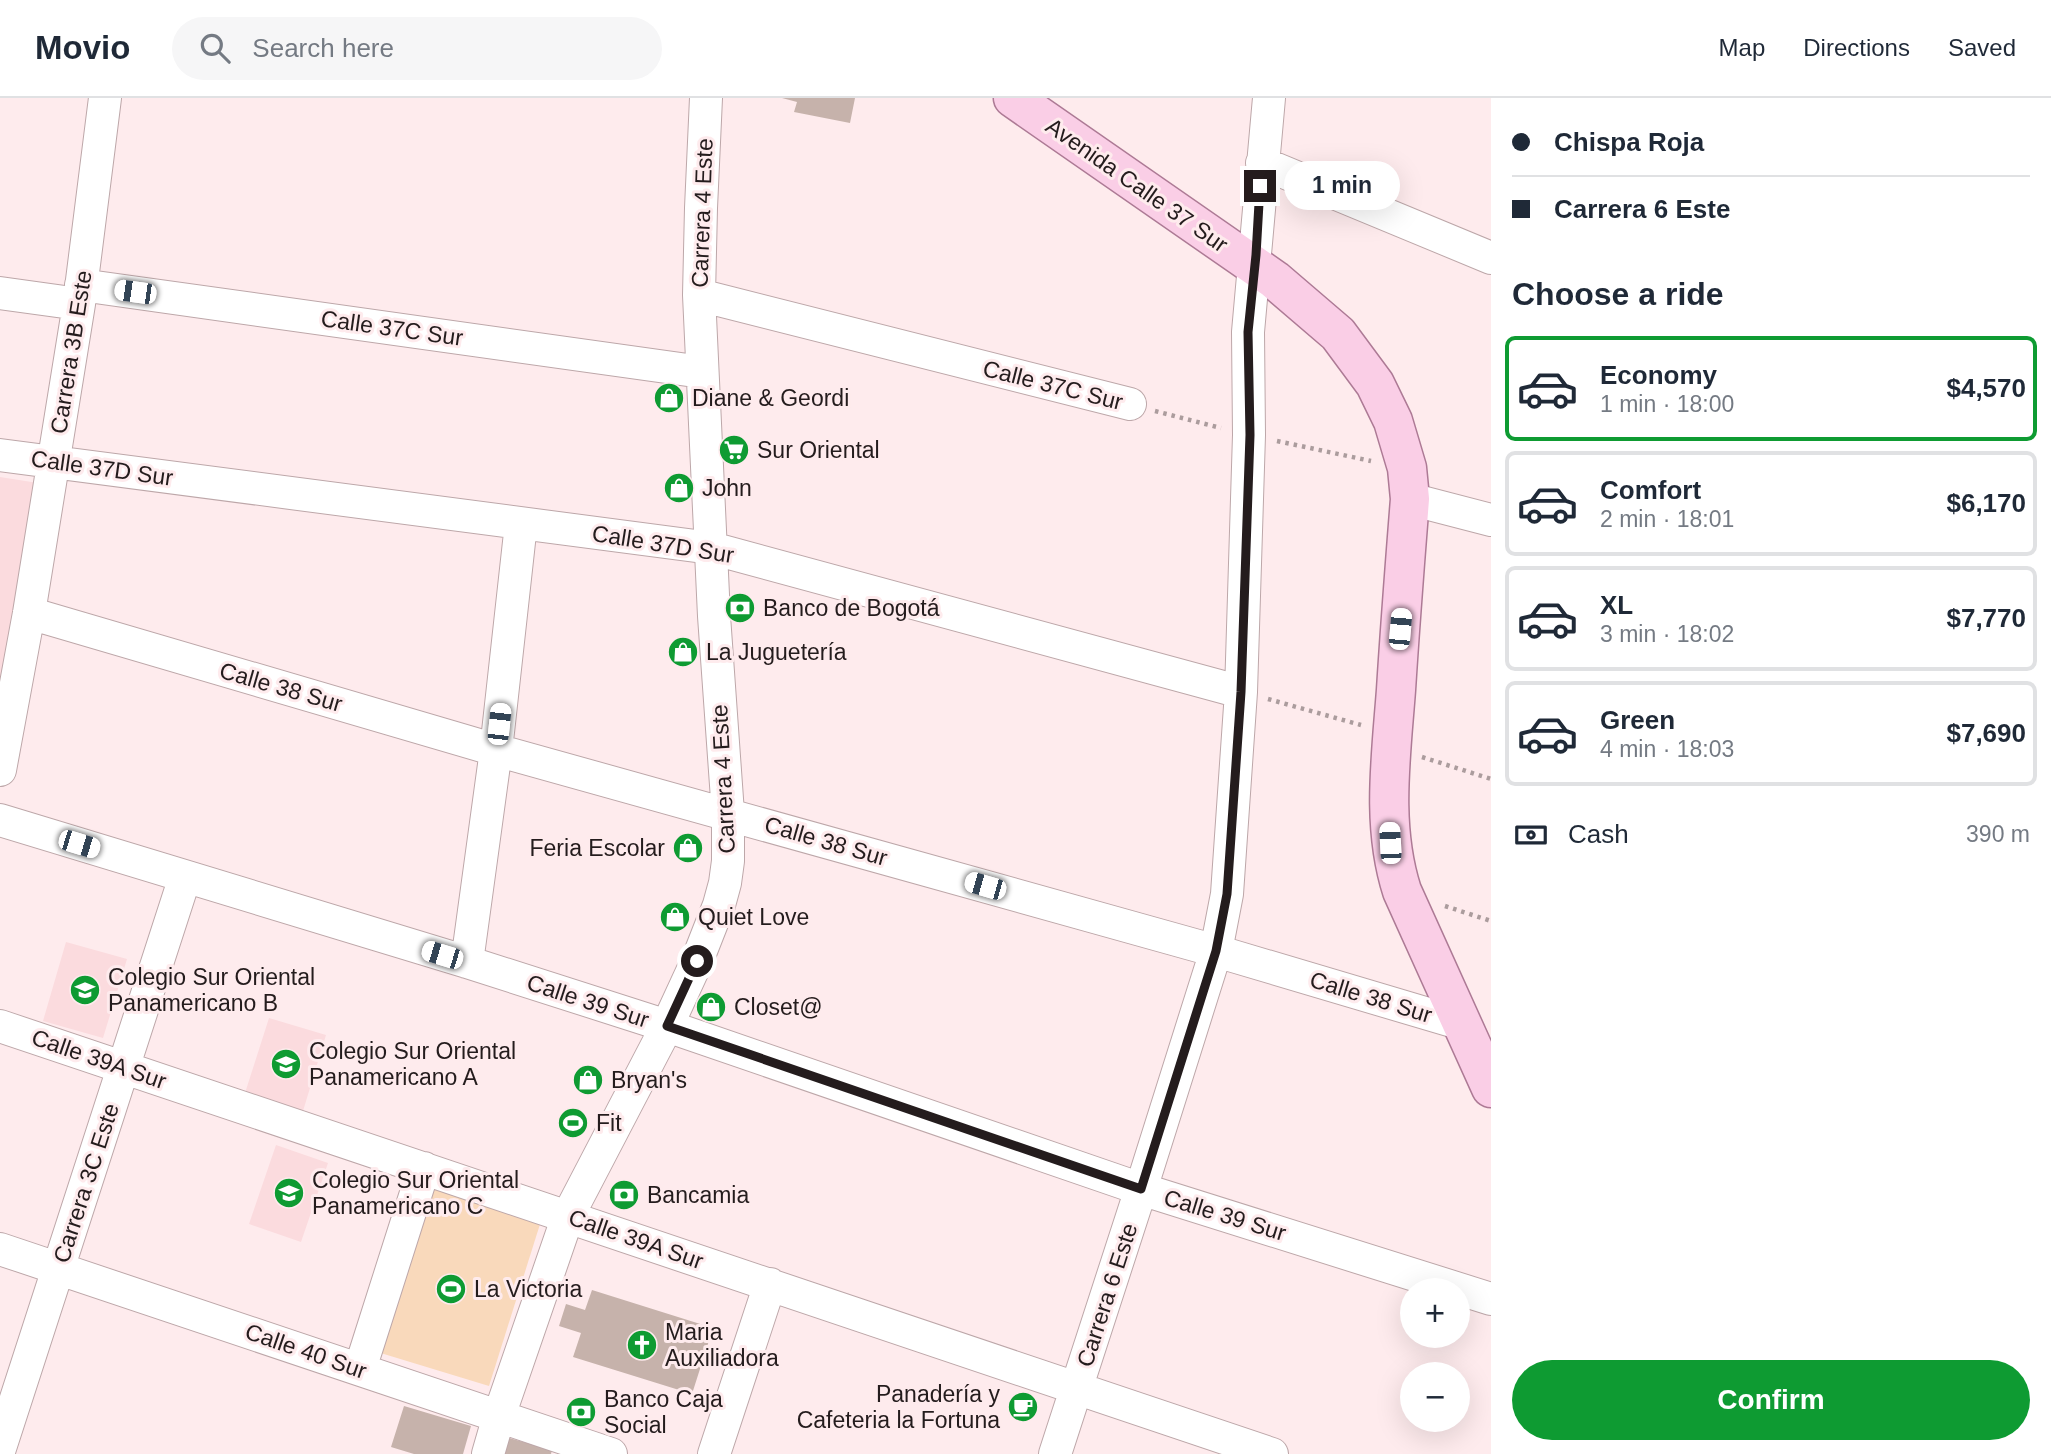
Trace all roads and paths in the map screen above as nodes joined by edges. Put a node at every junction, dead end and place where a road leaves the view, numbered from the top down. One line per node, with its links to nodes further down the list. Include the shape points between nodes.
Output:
1 (105, 98): 9 (street, Carrera 3B Este)
2 (706, 98): 10 (street, Carrera 4 Este)
3 (1013, 98): 7 (main road, Avenida Calle 37 Sur)
4 (1269, 98): 5 (street, Carrera 6 Este)
5 (1262, 163): 6 (street); 7 (street, Carrera 6 Este)
6 (1491, 258)
7 (1254, 266): 13 (street, Carrera 6 Este, via 1248,332); 16 (main road, Avenida Calle 37 Sur, via 1310,308 1356,357 1393,421)
8 (0, 293): 9 (street, Calle 37C Sur)
9 (80, 294): 11 (street, Calle 37C Sur); 15 (street, Carrera 3B Este)
10 (699, 295): 11 (street, Carrera 4 Este); 12 (street, Calle 37C Sur)
11 (702, 372): 19 (street, Carrera 4 Este)
12 (1130, 404): 13 (path, Calle 37C Sur)
13 (1250, 435): 16 (path, Calle 37C Sur); 21 (street, Carrera 6 Este)
14 (0, 454): 15 (street, Calle 37D Sur)
15 (54, 463): 18 (street, Calle 37D Sur); 20 (street, Carrera 3B Este)
16 (1409, 484): 17 (street); 22 (main road)
17 (1491, 520)
18 (522, 524): 19 (street, Calle 37D Sur); 23 (street)
19 (711, 548): 21 (street, Calle 37D Sur); 27 (street, Carrera 4 Este)
20 (29, 613): 23 (street, Calle 38 Sur); 25 (street, Carrera 3B Este)
21 (1241, 692): 22 (path); 32 (street, Carrera 6 Este, via 1227,894)
22 (1392, 734): 34 (main road, via 1389,819 1394,867)
23 (496, 750): 27 (street, Calle 38 Sur); 33 (street)
24 (1452, 766): 26 (path)
25 (0, 770)
26 (1491, 779)
27 (728, 813): 32 (street, Calle 38 Sur); 36 (street, Carrera 4 Este, via 728,862 722,894)
28 (0, 820): 29 (street, Calle 39 Sur)
29 (185, 877): 33 (street, Calle 39 Sur); 37 (street, Carrera 3C Este)
30 (1475, 916): 31 (path)
31 (1491, 921)
32 (1216, 951): 34 (street, Calle 38 Sur); 40 (street, Carrera 6 Este)
33 (467, 962): 36 (street, Calle 39 Sur)
34 (1462, 1024): 38 (main road)
35 (0, 1026): 37 (street, Calle 39A Sur)
36 (667, 1026): 40 (street, Calle 39 Sur); 41 (street, Carrera 4 Este)
37 (123, 1067): 39 (street, Calle 39A Sur); 43 (street, Carrera 3C Este)
38 (1491, 1088)
39 (424, 1168): 41 (street, Calle 39A Sur); 46 (street)
40 (1141, 1189): 45 (street, Calle 39 Sur); 47 (street, Carrera 6 Este)
41 (568, 1216): 44 (street, Calle 39A Sur); 48 (street, Carrera 4 Este)
42 (0, 1248): 43 (street, Calle 40 Sur)
43 (58, 1268): 46 (street, Calle 40 Sur); 49 (street, Carrera 3C Este)
44 (770, 1284): 47 (street, Calle 39A Sur); 52 (street)
45 (1491, 1299)
46 (360, 1370): 48 (street, Calle 40 Sur)
47 (1076, 1389): 53 (street, Carrera 6 Este); 54 (street, Calle 39A Sur)
48 (499, 1416): 50 (street, Carrera 4 Este); 51 (street, Calle 40 Sur)
49 (0, 1448)
50 (488, 1454)
51 (611, 1454)
52 (714, 1454)
53 (1055, 1454)
54 (1272, 1454)

